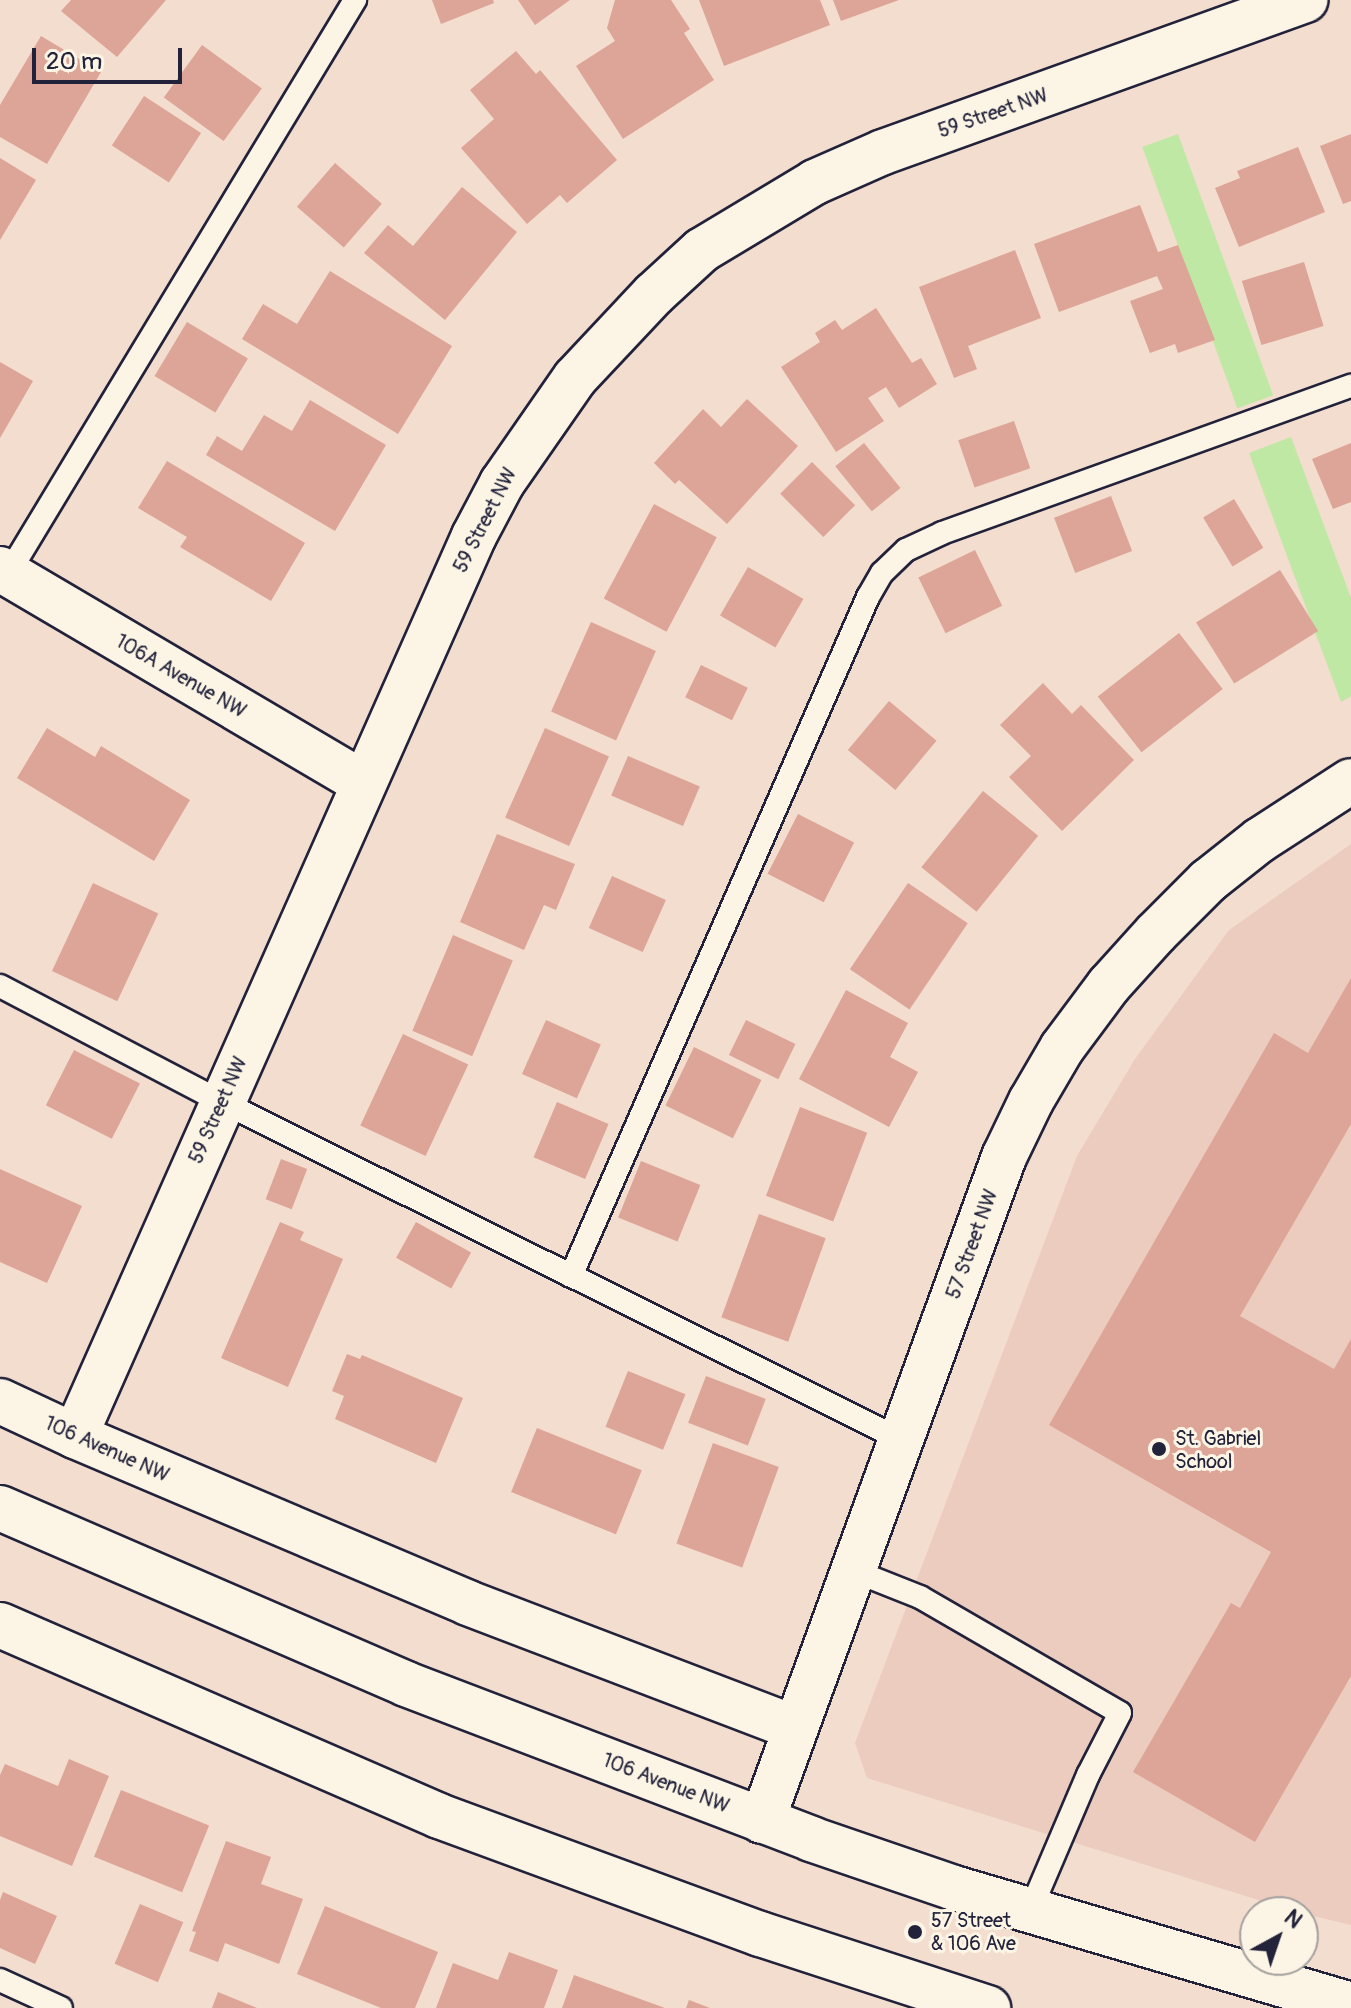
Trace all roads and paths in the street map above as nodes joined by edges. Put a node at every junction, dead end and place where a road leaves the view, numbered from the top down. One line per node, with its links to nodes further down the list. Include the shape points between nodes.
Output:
1 (355, 0): 4 (lane)
2 (1305, 0): 6 (street, 59 Street NW, via 883,152 815,182 702,250 575,378 502,483)
3 (1351, 386): 9 (lane, via 942,533 906,550 882,573)
4 (3, 577): 6 (street, 106A Avenue NW)
5 (1351, 781): 12 (street, 57 Street NW, via 1208,881 1109,985 1062,1048 1004,1157)
6 (362, 782): 8 (street, 59 Street NW)
7 (0, 986): 8 (lane)
8 (222, 1102): 9 (lane); 11 (street, 59 Street NW)
9 (571, 1276): 12 (lane)
10 (0, 1401): 11 (street, 106 Avenue NW)
11 (75, 1436): 16 (street, 106 Avenue NW, via 468,1603)
12 (900, 1439): 14 (street, 57 Street NW)
13 (0, 1508): 17 (street, 106 Avenue NW, via 406,1684)
14 (852, 1570): 16 (street, 57 Street NW); 18 (lane, via 920,1597 1120,1713)
15 (0, 1625): 22 (street, via 439,1816 769,1937)
16 (795, 1728): 17 (street, 57 Street NW)
17 (762, 1821): 18 (street, 106 Avenue NW)
18 (1030, 1911): 20 (street, 106 Avenue NW)
19 (0, 1980): 21 (lane)
20 (1351, 2005)
21 (61, 2008)
22 (988, 2008)

